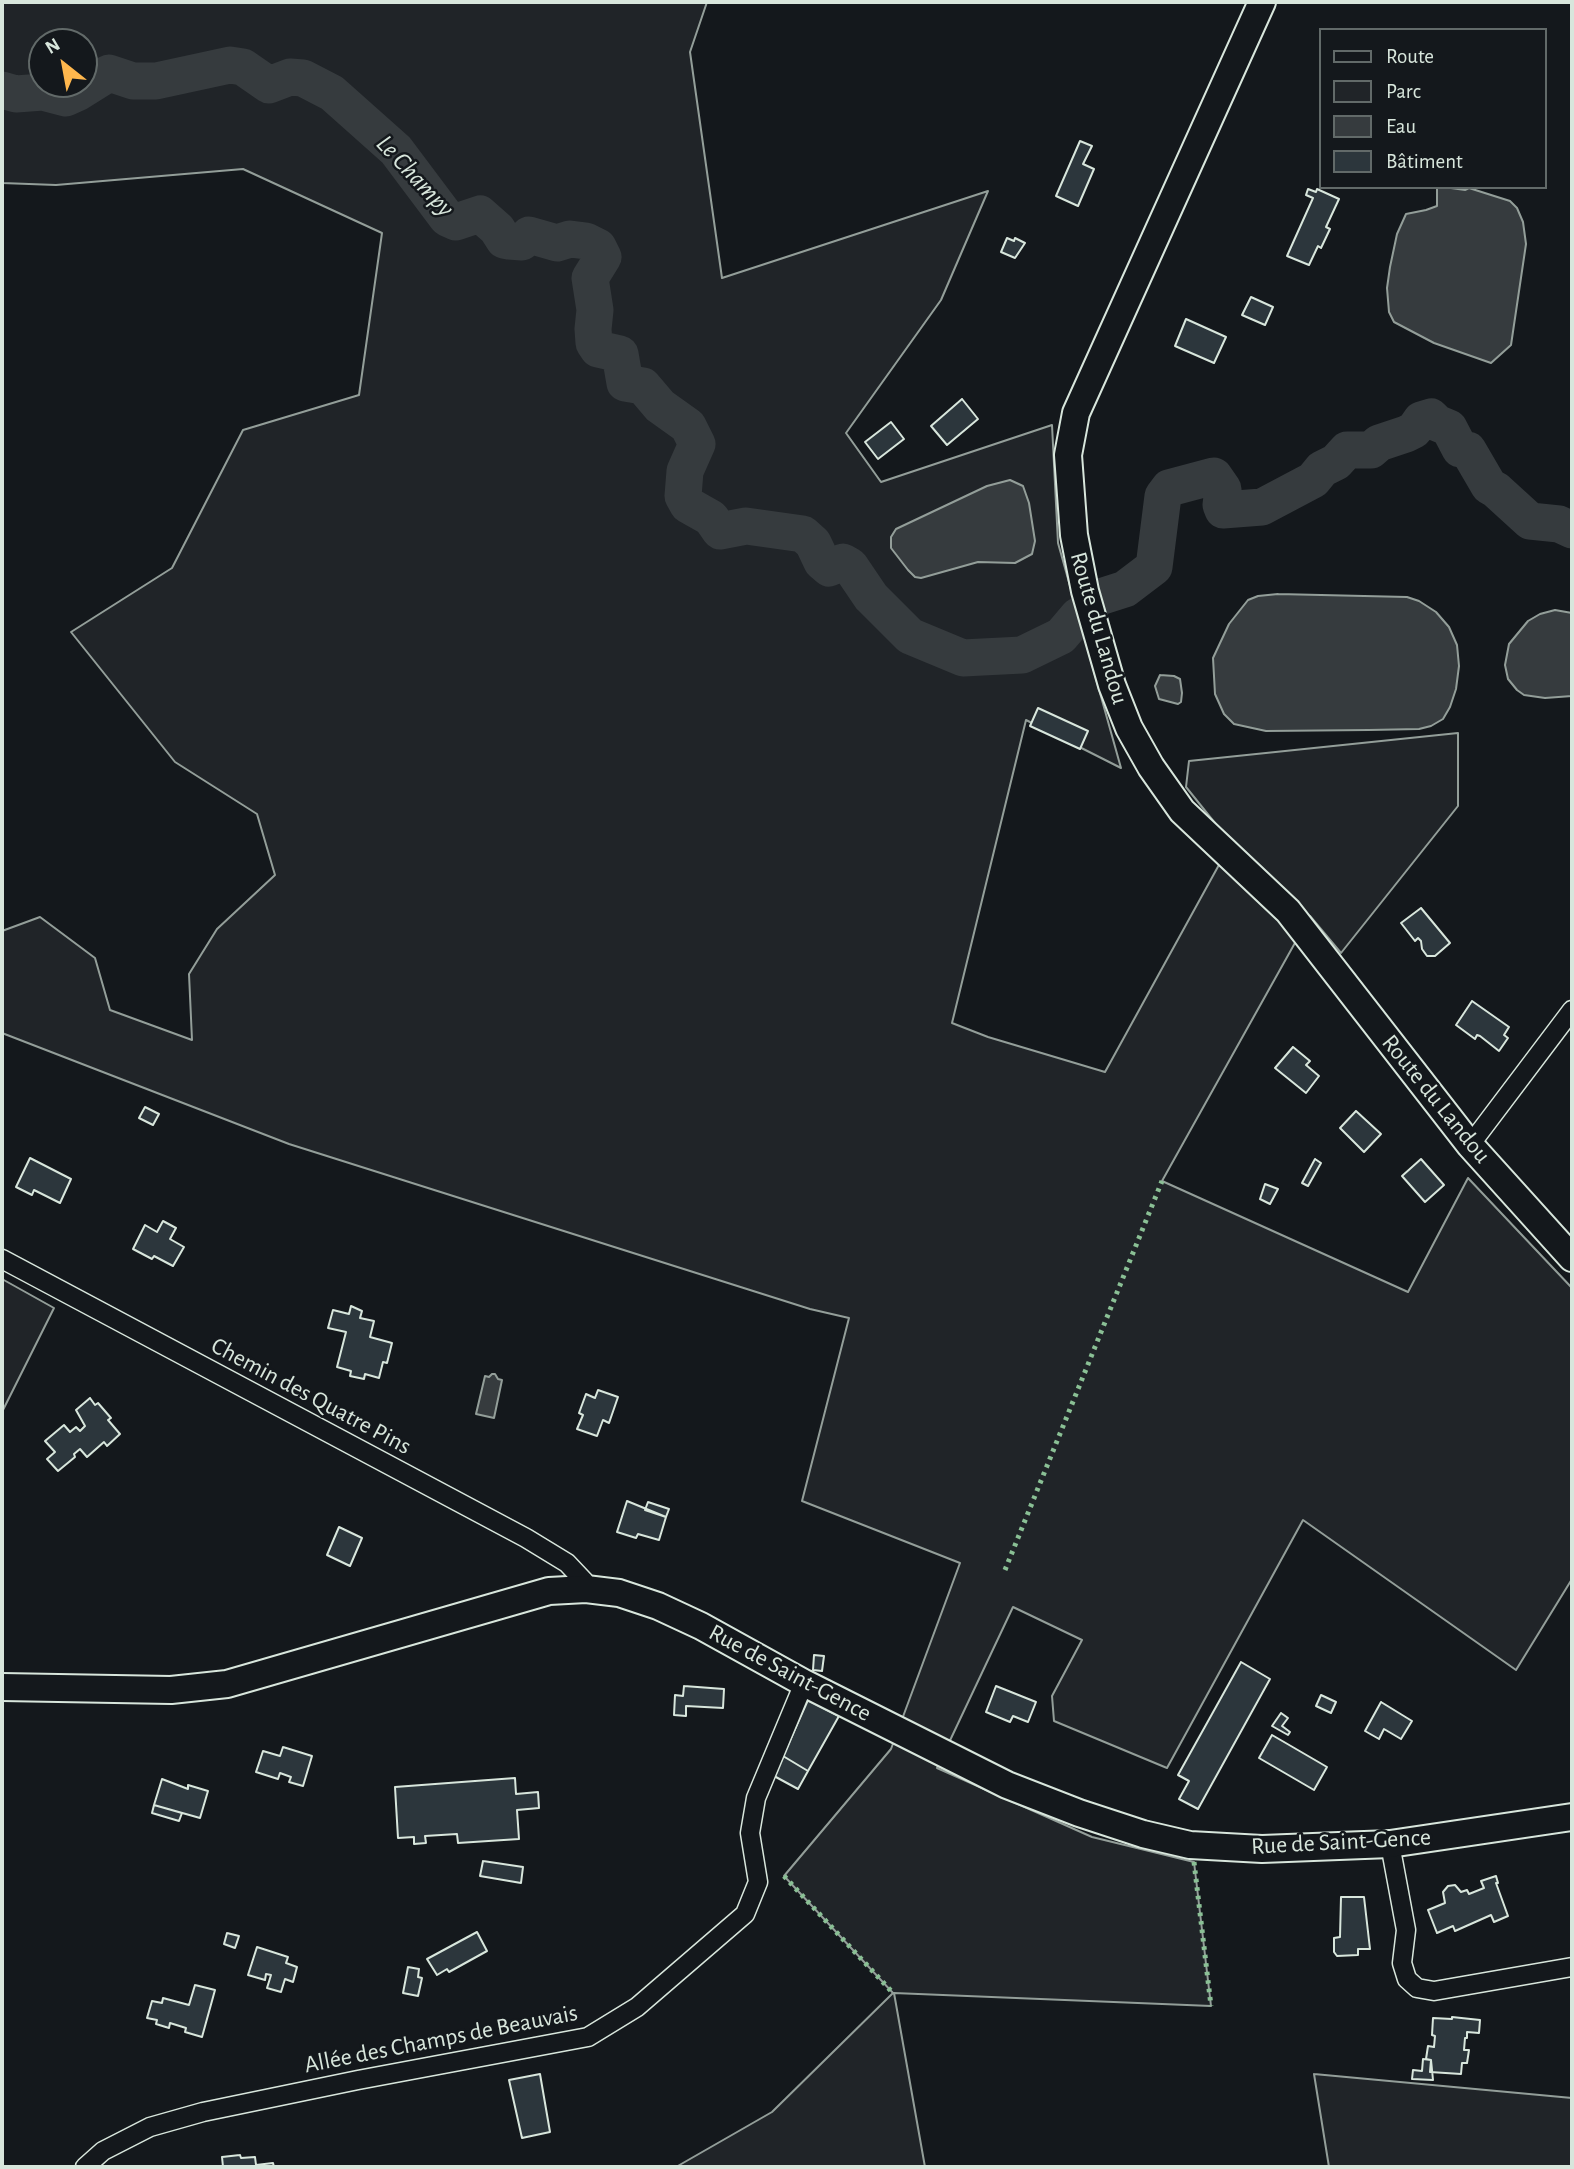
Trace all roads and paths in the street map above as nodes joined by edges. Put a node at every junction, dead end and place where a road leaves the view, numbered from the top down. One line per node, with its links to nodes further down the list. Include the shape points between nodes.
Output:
1 (1262, 2): 3 (street, Route du Landou, via 1076,413 1068,456 1074,536 1112,685 1151,767 1182,811 1287,911)
2 (1572, 1010): 3 (street)
3 (1470, 1145): 4 (street, Route du Landou)
4 (1572, 1258)
5 (2, 1259): 6 (street, Chemin des Quatre Pins, via 526,1538 567,1563)
6 (586, 1589): 7 (street, Rue de Saint-Gence, via 620,1593 658,1606); 8 (street, Rue de Saint-Gence, via 549,1591 227,1684 171,1690)
7 (804, 1683): 10 (street, Rue de Saint-Gence, via 1007,1784 1143,1834 1190,1845 1262,1849); 12 (street, Allée des Champs de Beauvais, via 756,1798 750,1833 758,1882 745,1914 637,2007 588,2037 332,2085 150,2127 103,2151)
8 (2, 1687)
9 (1572, 1817): 10 (street, Rue de Saint-Gence)
10 (1390, 1844): 11 (street, via 1406,1930 1402,1963 1407,1979 1417,1988 1434,1991)
11 (1572, 1967)
12 (85, 2167)

